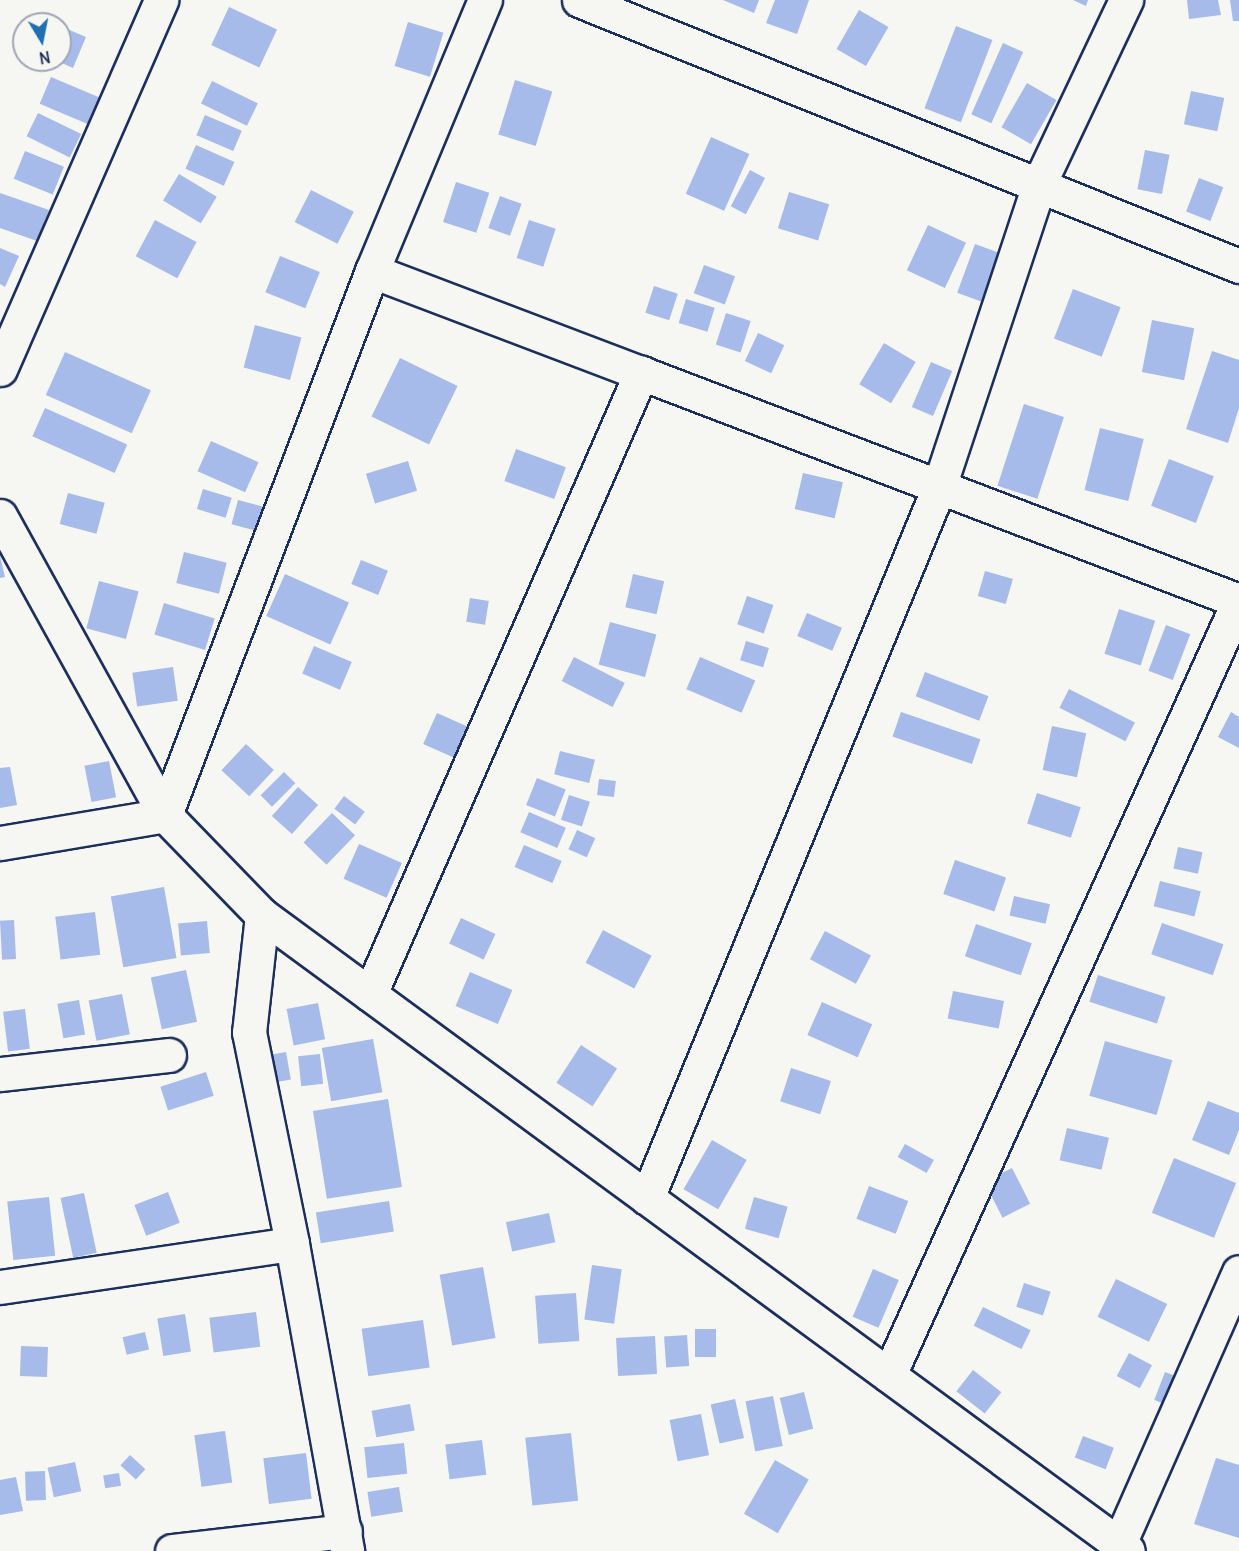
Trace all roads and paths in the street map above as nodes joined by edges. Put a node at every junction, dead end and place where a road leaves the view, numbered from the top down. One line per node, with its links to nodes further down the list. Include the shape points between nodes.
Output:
1 (161, 0): 8 (street)
2 (485, 0): 7 (street)
3 (579, 0): 5 (street)
4 (1126, 0): 5 (street)
5 (1039, 184): 6 (street); 10 (street)
6 (1239, 267)
7 (372, 271): 9 (street); 13 (street)
8 (0, 369)
9 (641, 373): 10 (street); 16 (street)
10 (939, 487): 12 (street); 19 (street)
11 (0, 516): 13 (street)
12 (1239, 601): 23 (street)
13 (165, 815): 14 (street); 15 (street)
14 (0, 843)
15 (262, 915): 16 (street); 20 (street, via 249,1032)
16 (370, 994): 19 (street)
17 (169, 1055): 18 (street)
18 (0, 1074)
19 (647, 1197): 23 (street)
20 (292, 1244): 22 (street); 24 (street)
21 (1239, 1272): 25 (street)
22 (0, 1287)
23 (889, 1375): 25 (street)
24 (346, 1541): 26 (street)
25 (1124, 1548)
26 (172, 1551)

